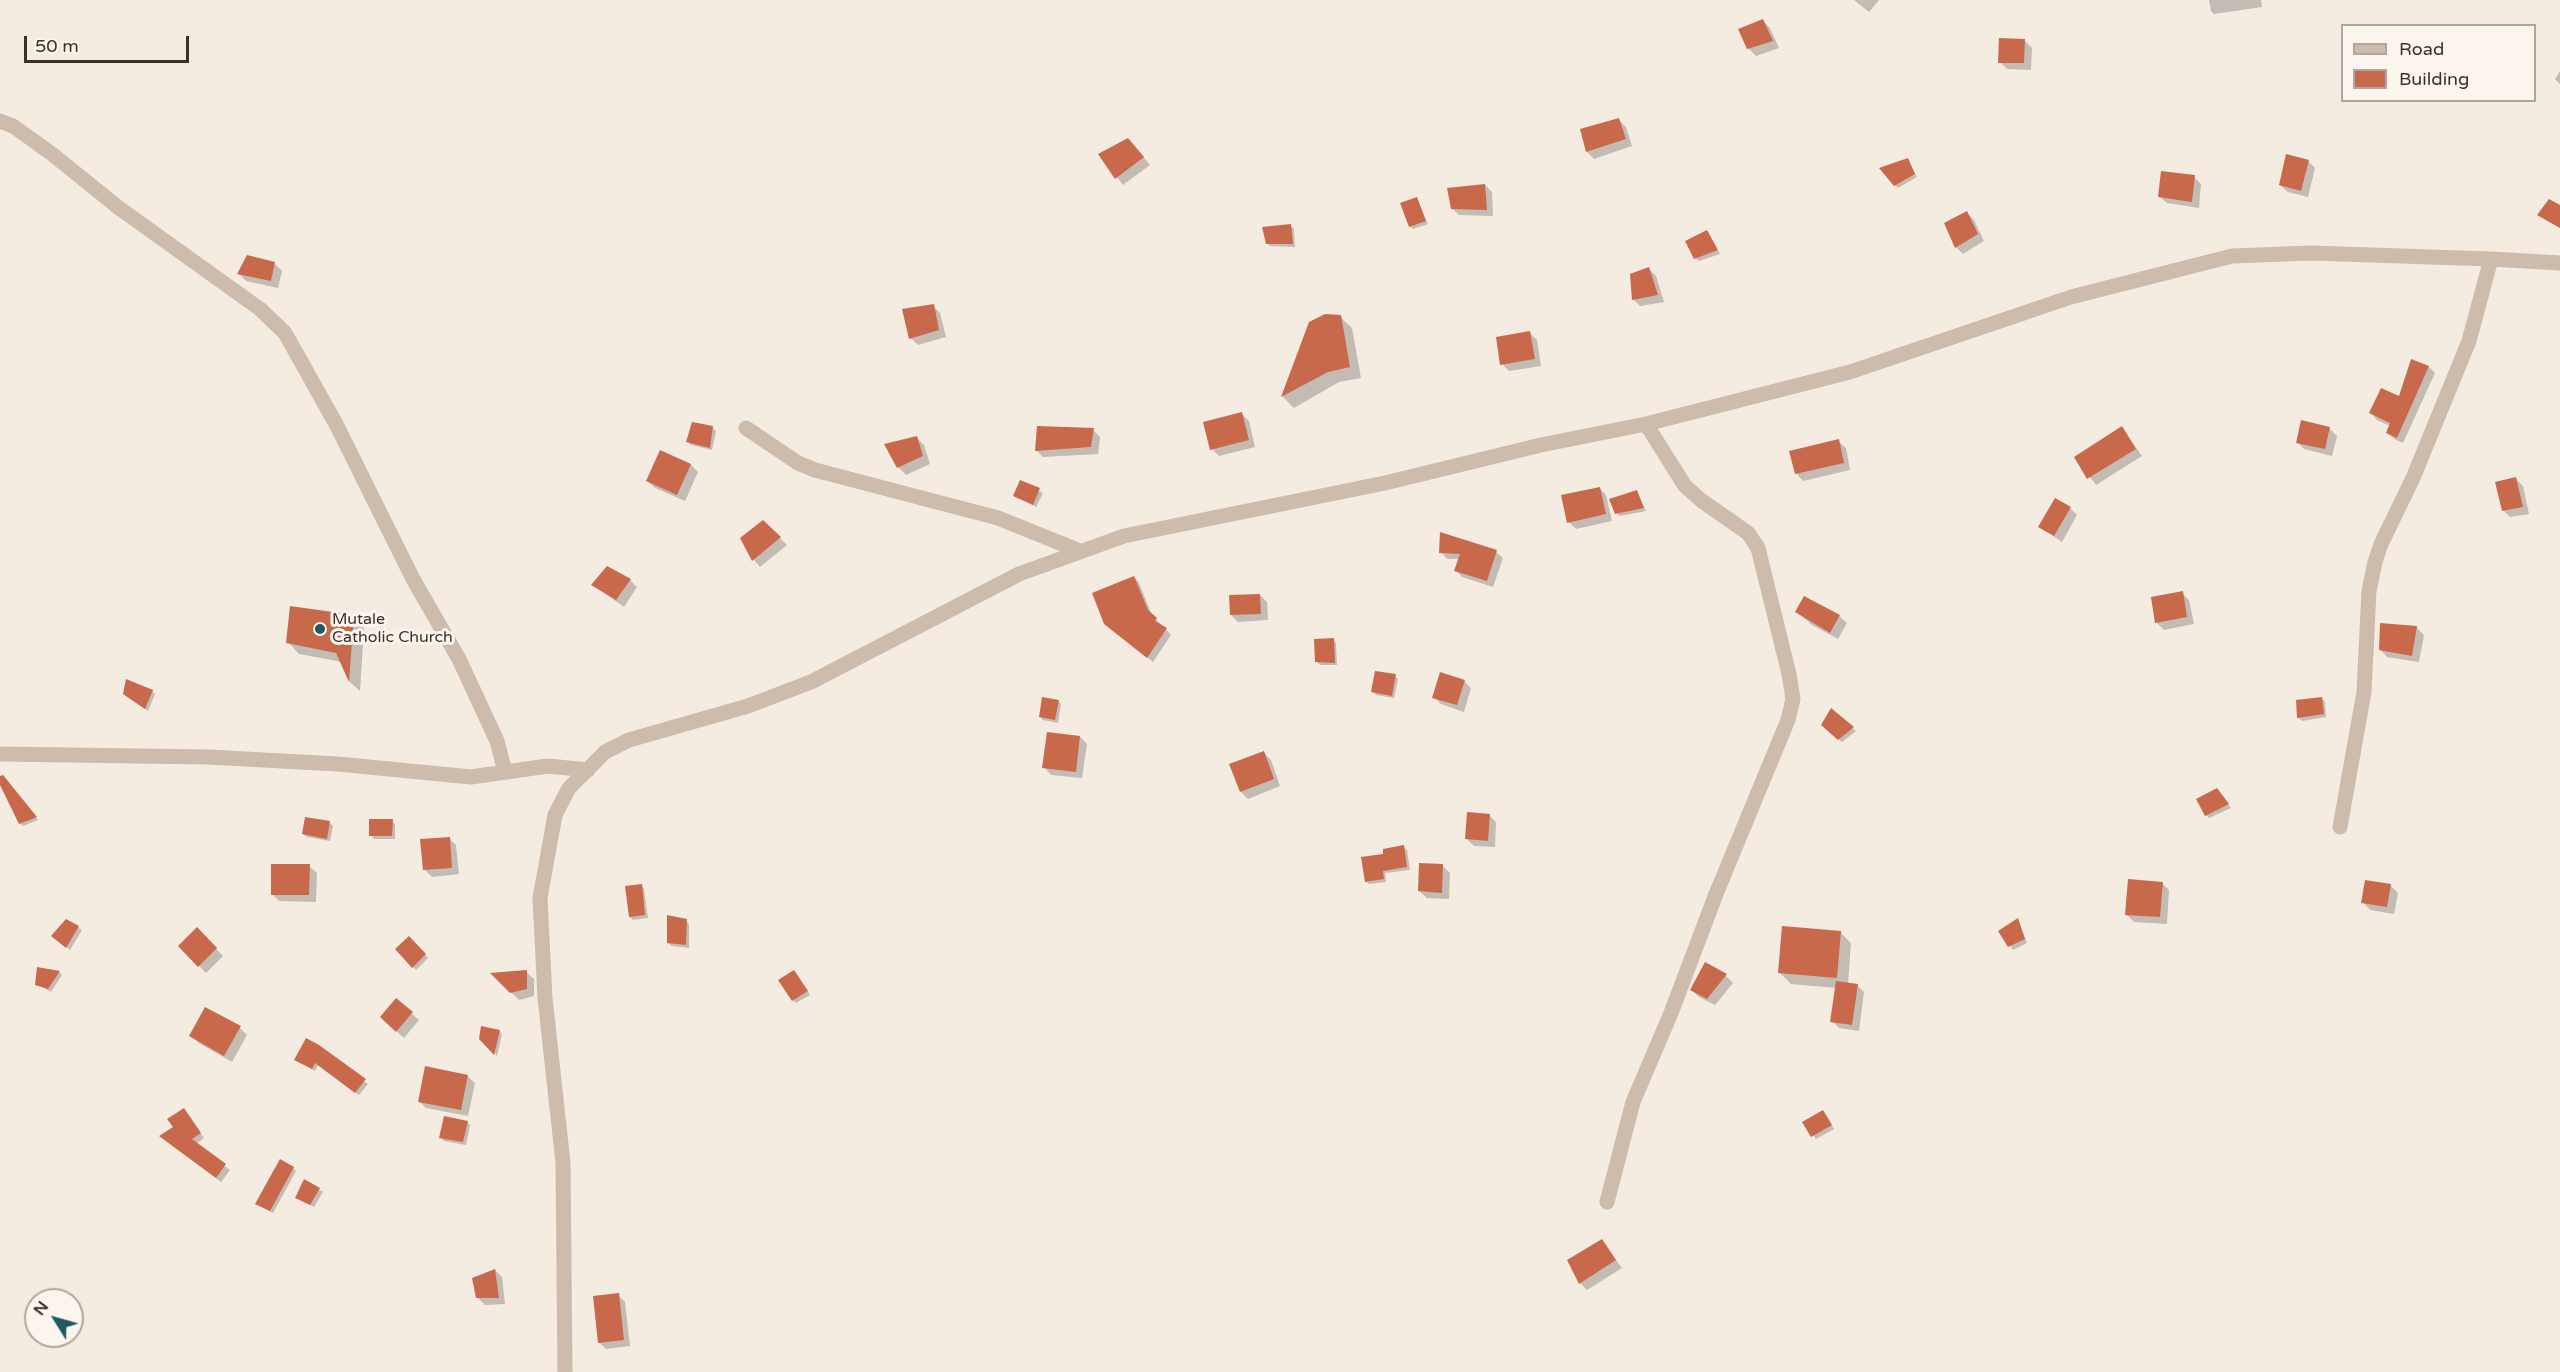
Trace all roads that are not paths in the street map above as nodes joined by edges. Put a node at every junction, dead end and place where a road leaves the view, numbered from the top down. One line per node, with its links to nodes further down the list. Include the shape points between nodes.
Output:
1 (0, 121): 9 (street, via 52,154 119,208 260,309 285,333 459,659 497,741)
2 (2491, 259): 3 (street); 4 (street, via 2311,253 2232,256 2071,297 1850,372); 10 (street, via 2469,341 2375,562 2369,591 2364,692)
3 (2560, 263)
4 (1646, 424): 6 (street, via 1385,483 1181,523); 11 (street, via 1685,486 1748,533 1758,549 1793,699 1788,720 1633,1102)
5 (746, 428): 6 (street, via 814,470 998,518)
6 (1080, 551): 8 (street, via 1019,574 811,682 748,706 629,740 605,752)
7 (0, 754): 9 (street, via 207,757 471,777)
8 (588, 770): 9 (street, via 548,766); 12 (street, via 569,788 555,815 540,898 545,998 563,1163)
9 (505, 772)
10 (2340, 827)
11 (1607, 1202)
12 (565, 1372)

